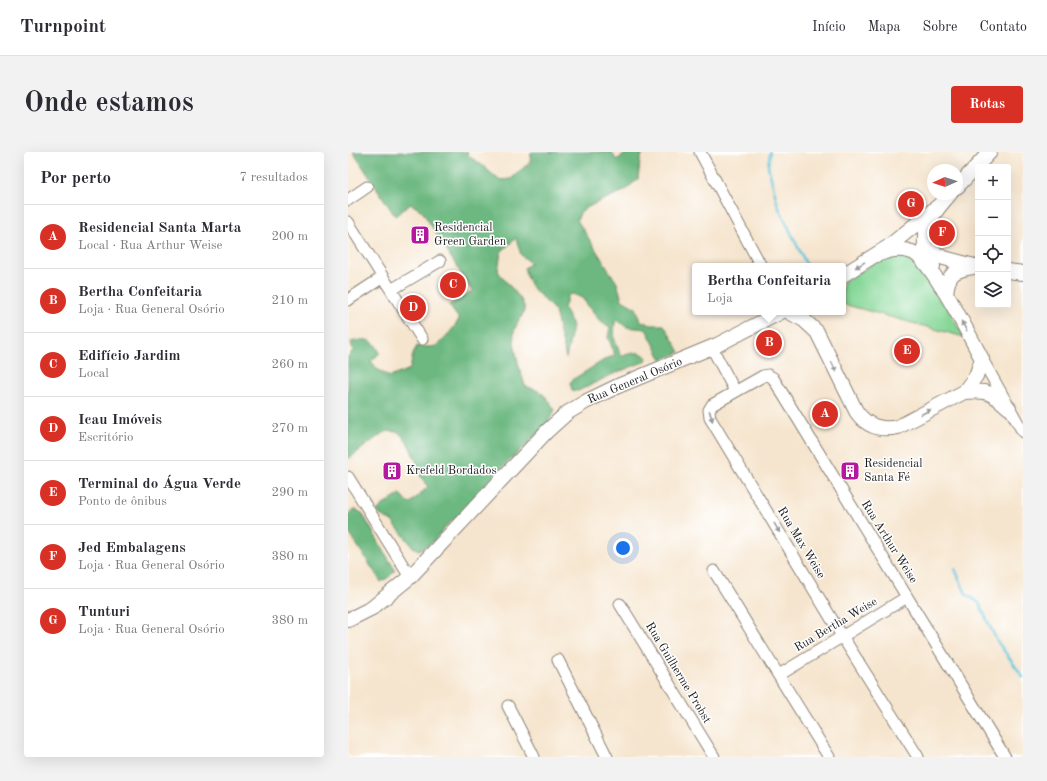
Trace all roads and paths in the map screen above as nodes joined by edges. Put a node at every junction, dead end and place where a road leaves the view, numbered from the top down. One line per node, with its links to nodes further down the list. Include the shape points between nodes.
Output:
1 (700, 152): 13 (street)
2 (990, 152): 3 (main road)
3 (963, 181)
4 (367, 187): 5 (street)
5 (348, 200)
6 (945, 200): 9 (main road)
7 (945, 200): 10 (main road, via 930,220 926,230)
8 (348, 222): 19 (street)
9 (888, 247): 10 (main road, via 916,244); 11 (main road)
10 (926, 248): 14 (main road, via 944,258); 21 (main road)
11 (876, 255): 17 (main road, one-way to 17); 21 (main road, via 898,250 914,252 928,266)
12 (440, 261): 20 (street)
13 (759, 263)
14 (975, 267)
15 (975, 267): 21 (main road, via 960,269 951,274)
16 (1011, 272): 18 (main road)
17 (846, 273)
18 (1023, 274)
19 (383, 277): 20 (street); 22 (street)
20 (391, 290): 27 (street)
21 (946, 294): 29 (main road, one-way to 21)
22 (348, 300)
23 (775, 315): 28 (main road, Rua General Osório)
24 (795, 315): 26 (main road)
25 (814, 315): 26 (main road)
26 (817, 332): 31 (main road, one-way to 31, via 856,411 861,419 875,427 898,427)
27 (422, 339)
28 (712, 348): 30 (street); 36 (main road, Rua General Osório, via 587,400 568,414 547,431)
29 (982, 358): 31 (main road, via 976,376); 32 (street)
30 (735, 391): 37 (street, Rua Arthur Weise, via 762,376 768,375 773,378); 40 (street, Rua Max Weise, one-way to 40, via 712,405 709,410 710,418)
31 (964, 392): 32 (main road, via 989,393)
32 (1009, 408): 33 (street)
33 (1023, 432)
34 (348, 477): 36 (street)
35 (714, 571): 42 (street)
36 (410, 577): 39 (main road, Rua General Osório, via 372,608)
37 (907, 596): 40 (street, Rua Bertha Weise); 49 (street, Rua Arthur Weise)
38 (620, 604): 46 (street, Rua Guilherme Probst)
39 (348, 620)
40 (842, 636): 42 (street, Rua Bertha Weise); 48 (street, Rua Max Weise)
41 (558, 660): 45 (street)
42 (779, 675): 47 (street)
43 (508, 706): 44 (street)
44 (534, 757)
45 (607, 757)
46 (714, 757)
47 (828, 757)
48 (918, 757)
49 (1005, 757)

